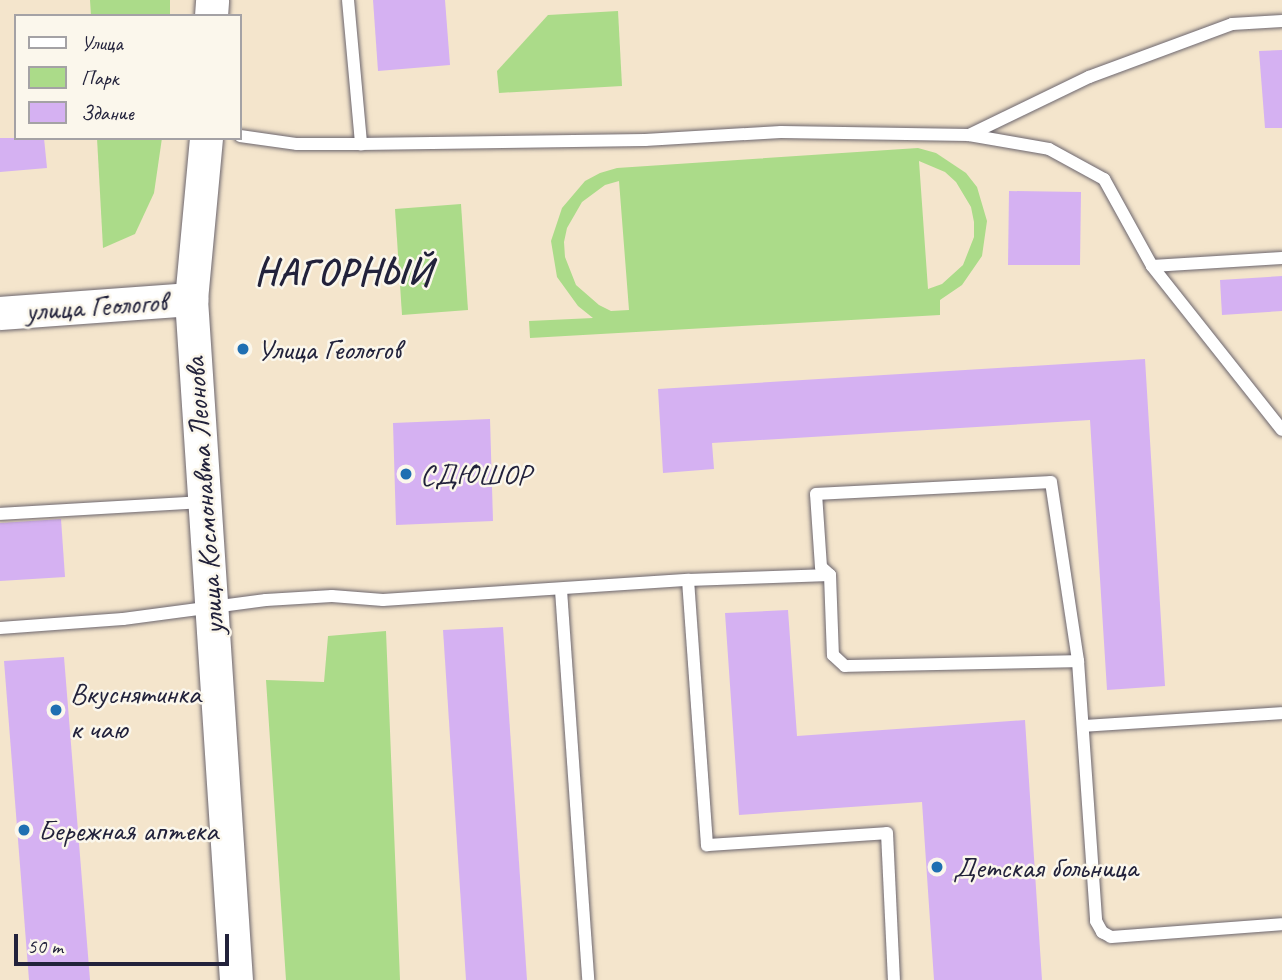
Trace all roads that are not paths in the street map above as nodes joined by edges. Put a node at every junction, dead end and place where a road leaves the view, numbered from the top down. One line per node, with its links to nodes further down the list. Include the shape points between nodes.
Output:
1 (348, 0): 6 (lane)
2 (1282, 21): 3 (lane, via 1233,24 1089,76)
3 (969, 135): 6 (lane, via 781,132 645,140); 8 (lane, via 1049,149 1104,179)
4 (242, 136): 6 (lane, via 297,144)
5 (206, 140): 9 (main road, улица Космонавта Леонова)
6 (361, 144)
7 (1282, 258): 8 (lane)
8 (1152, 266): 11 (lane)
9 (191, 299): 10 (main road, улица Геологов); 12 (main road, улица Космонавта Леонова)
10 (0, 313)
11 (1282, 430)
12 (204, 501): 13 (lane); 17 (main road, улица Космонавта Леонова)
13 (0, 514)
14 (830, 575): 15 (lane); 19 (lane, via 833,655 845,666); 19 (lane, via 821,567 816,494 1051,482)
15 (688, 580): 16 (lane); 25 (lane, via 707,845 887,833)
16 (561, 590): 17 (lane, via 383,600 332,596 266,600); 24 (lane)
17 (211, 610): 18 (lane); 23 (main road, улица Космонавта Леонова)
18 (0, 628)
19 (1078, 661): 21 (lane)
20 (1282, 713): 21 (lane)
21 (1083, 726): 22 (lane, via 1096,921 1102,932 1111,937)
22 (1282, 925)
23 (236, 980)
24 (588, 980)
25 (894, 980)

